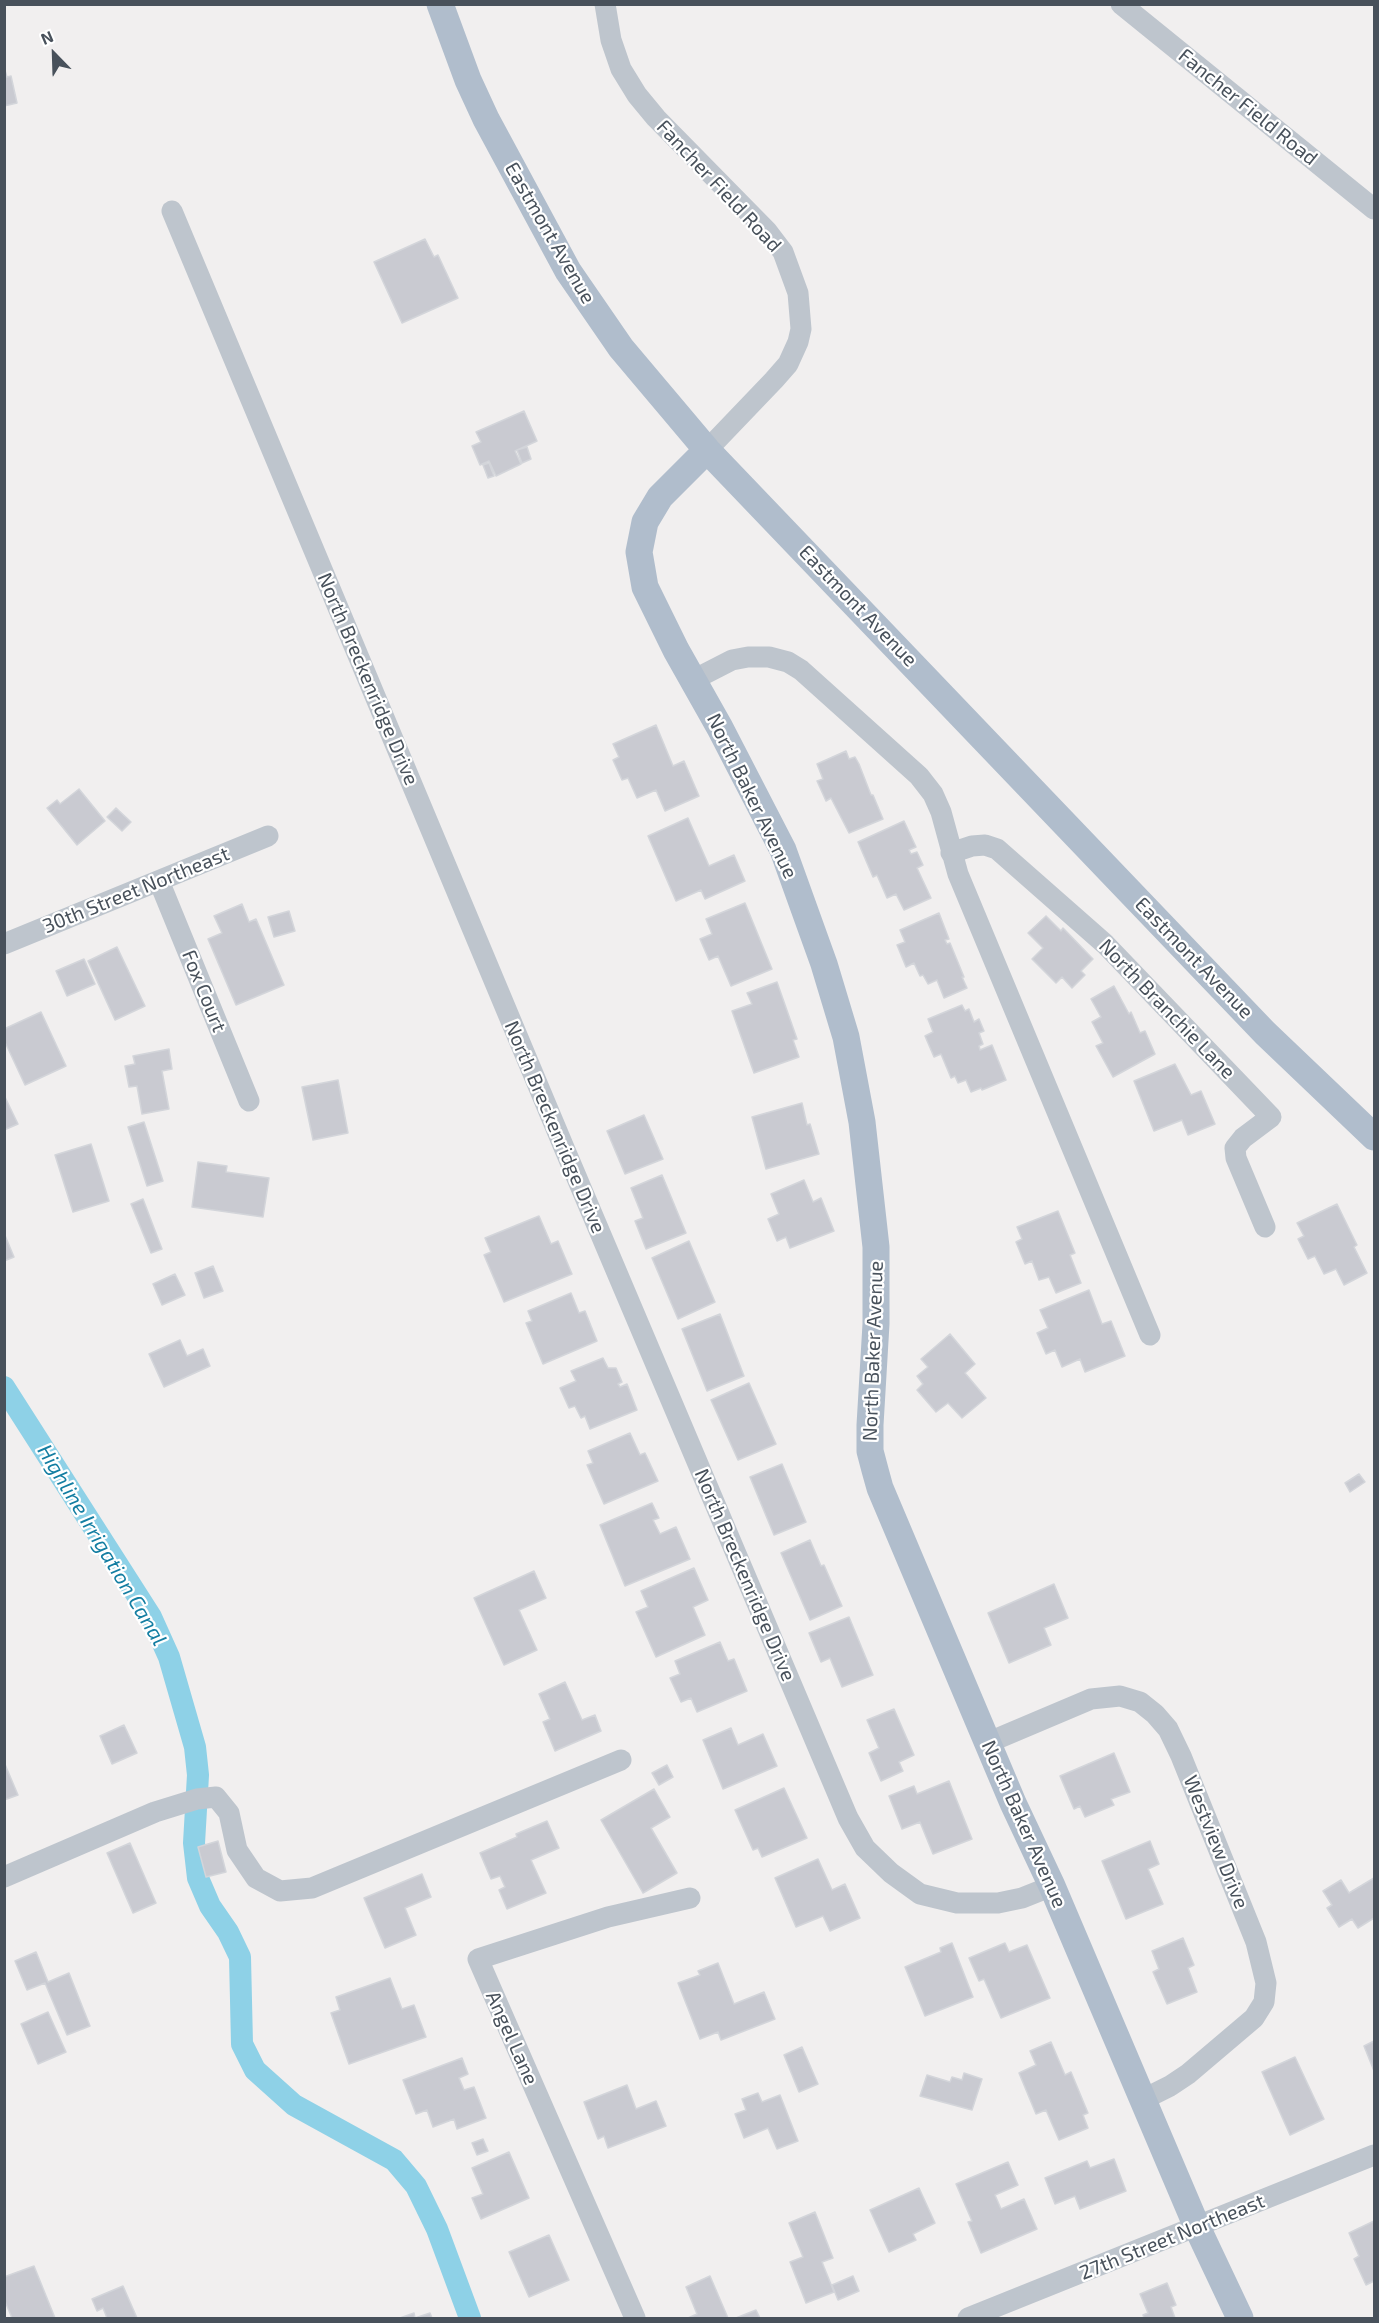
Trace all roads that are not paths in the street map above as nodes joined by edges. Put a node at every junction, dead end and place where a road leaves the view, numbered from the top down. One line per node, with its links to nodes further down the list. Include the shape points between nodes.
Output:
1 (440, 4): 6 (main road, Eastmont Avenue, via 486,119 568,271 621,348)
2 (605, 4): 6 (street, Fancher Field Road, via 621,69 637,95 767,231 783,252 798,293 801,329 788,364)
3 (1120, 4): 4 (street, Fancher Field Road)
4 (1374, 209)
5 (172, 211): 19 (street, North Breckenridge Drive, via 849,1818 865,1848 920,1894 957,1903 998,1903)
6 (707, 450): 7 (main road, North Baker Avenue, via 660,497 645,522 639,552 645,587); 13 (main road, Eastmont Avenue, via 1265,1033)
7 (693, 680): 9 (street, via 732,660 748,657 769,657 801,670 919,776 941,813); 16 (main road, North Baker Avenue, via 783,850 846,1037 862,1122 876,1247 870,1451 880,1488)
8 (268, 836): 10 (street, 30th Street Northeast)
9 (951, 853): 14 (street, North Branchie Lane, via 978,846 997,849 1113,951 1270,1117 1235,1148); 15 (street)
10 (159, 881): 11 (street, 30th Street Northeast); 12 (street, Fox Court)
11 (4, 944)
12 (249, 1101)
13 (1374, 1137)
14 (1265, 1227)
15 (1150, 1335)
16 (987, 1743): 19 (main road, North Baker Avenue); 21 (street, Westview Drive, via 1091,1699 1120,1696 1140,1702 1155,1714 1168,1729 1181,1756 1256,1942 1266,1983 1264,2002 1254,2018 1188,2074)
17 (621, 1760): 18 (street, via 312,1888 280,1891 256,1878 237,1850 229,1813 216,1797 155,1812)
18 (4, 1877)
19 (1052, 1886): 21 (main road, North Baker Avenue)
20 (690, 1898): 24 (street, Angel Lane, via 608,1917 478,1959)
21 (1144, 2099): 23 (main road, North Baker Avenue)
22 (1374, 2155): 23 (street, 27th Street Northeast)
23 (1197, 2227): 25 (street, 27th Street Northeast); 26 (main road, North Baker Avenue)
24 (635, 2319)
25 (968, 2319)
26 (1240, 2319)

